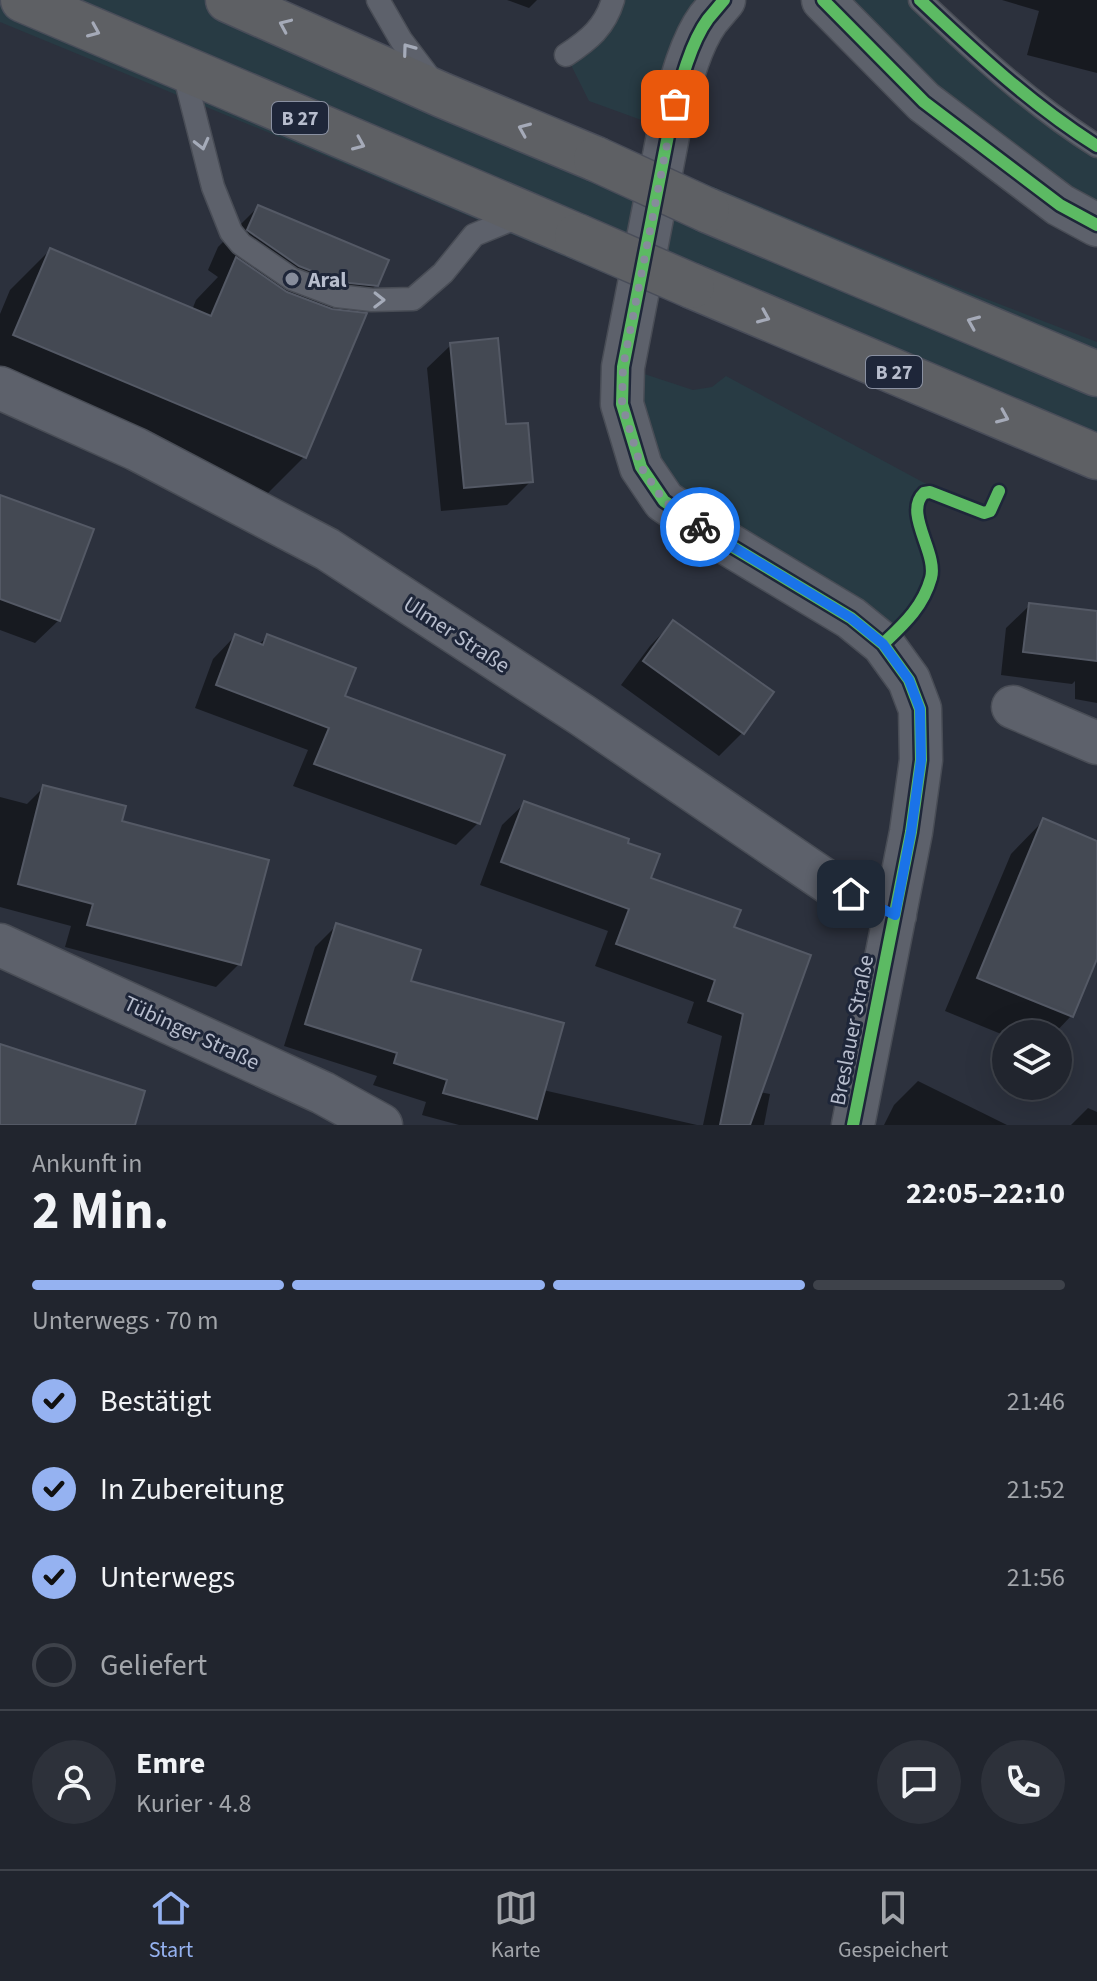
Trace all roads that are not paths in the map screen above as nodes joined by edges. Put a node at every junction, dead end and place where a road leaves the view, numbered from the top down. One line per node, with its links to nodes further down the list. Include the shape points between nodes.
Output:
1 (23, 0): 9 (highway, B 27, one-way to 9)
2 (228, 0): 10 (highway, one-way to 2)
3 (378, 0): 10 (lane, one-way to 3)
4 (613, 0): 8 (lane, via 598,31)
5 (724, 0): 19 (street, Breslauer Straße, via 706,22 685,66 674,109 623,367 622,404 641,467 664,501 851,618 883,644 909,680 920,709 921,760)
6 (823, 0): 13 (street, via 924,102 1060,205)
7 (920, 0): 11 (lane, via 994,70)
8 (566, 55)
9 (183, 69): 12 (highway, B 27, one-way to 12); 12 (lane, one-way to 12, via 213,187 231,232 292,279 337,296 413,299 474,235 508,221)
10 (442, 95): 14 (highway, one-way to 10, bridge)
11 (1097, 146)
12 (537, 220): 16 (highway, B 27, one-way to 16, bridge)
13 (1097, 225)
14 (1097, 374)
15 (0, 388): 19 (street, Ulmer Straße, via 136,449 327,549 829,883)
16 (1097, 457)
17 (1013, 707): 18 (street)
18 (1097, 743)
19 (895, 915): 22 (street, Breslauer Straße)
20 (0, 945): 21 (street, Tübinger Straße, via 310,1087)
21 (381, 1125)
22 (853, 1125)

